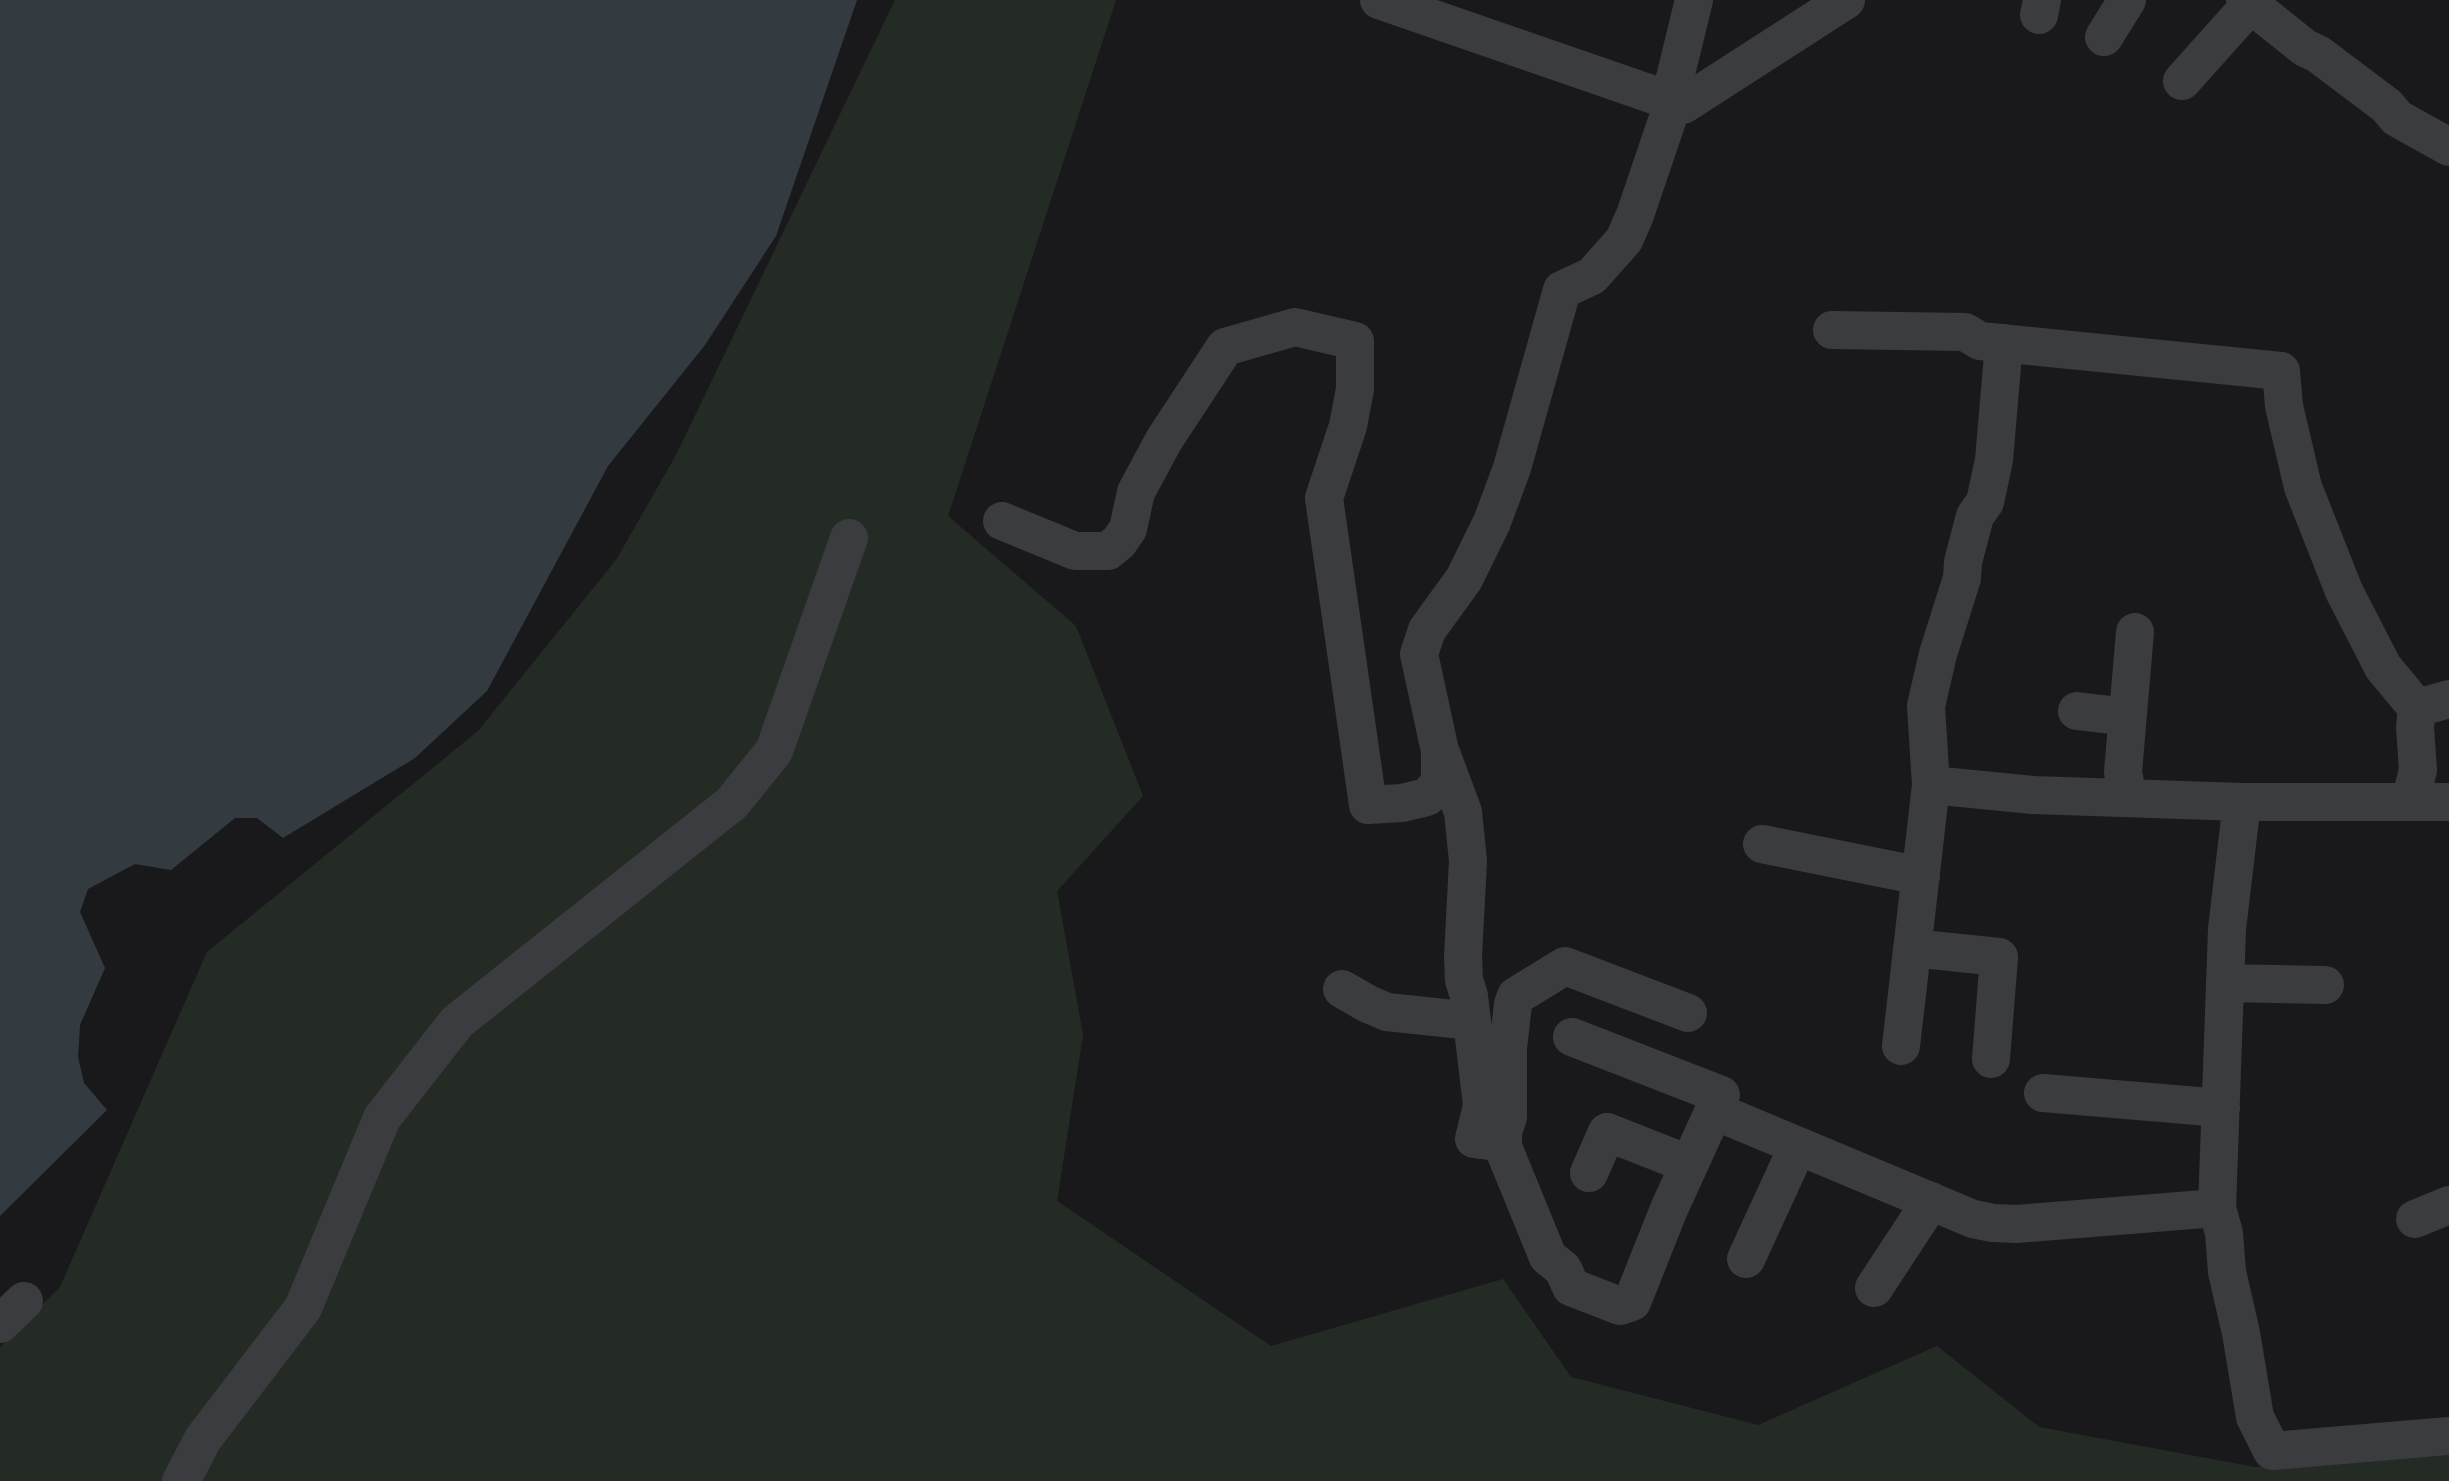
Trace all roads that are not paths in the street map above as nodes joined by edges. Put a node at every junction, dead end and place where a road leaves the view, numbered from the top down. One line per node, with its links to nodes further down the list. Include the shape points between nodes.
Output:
1 (1379, 0): 8 (street)
2 (1694, 0): 8 (street)
3 (1846, 0): 8 (street, via 1683,105)
4 (2127, 0): 6 (street)
5 (2248, 2): 7 (street); 9 (street, via 2397,118)
6 (2104, 37)
7 (2182, 81)
8 (1673, 103): 18 (street, via 1624,240 1592,276 1562,290 1512,468 1492,522 1464,579 1427,630 1419,654)
9 (2449, 147)
10 (1832, 330): 11 (street, via 1965,332 1980,341)
11 (2004, 343): 15 (street, via 2281,371 2284,406 2303,487 2344,591 2383,667); 19 (street, via 1994,460 1985,502 1975,516 1926,706)
12 (1002, 522): 18 (street, via 1075,551 1108,551 1128,528 1136,492 1164,440 1225,347 1296,327 1355,341 1355,389 1348,426 1324,498 1368,805 1427,797 1440,783)
13 (849, 538): 47 (street, via 774,751 733,803 457,1022 382,1118 303,1308 204,1439)
14 (2135, 632): 17 (street)
15 (2433, 703): 22 (street, via 2415,727 2418,770)
16 (2077, 711): 17 (street)
17 (2127, 717): 20 (street, via 2123,772)
18 (1440, 751): 31 (street, via 1463,812 1468,861 1463,957)
19 (1931, 785): 20 (street, via 2033,796); 25 (street)
20 (2128, 798): 21 (street)
21 (2242, 802): 22 (street); 27 (street)
22 (2410, 802): 23 (street)
23 (2449, 802)
24 (1762, 844): 25 (street)
25 (1920, 876): 26 (street)
26 (1912, 948): 33 (street); 34 (street, via 1999,957)
27 (2225, 983): 28 (street); 36 (street)
28 (2325, 985)
29 (1342, 989): 31 (street, via 1387,1012)
30 (1688, 1013): 38 (street, via 1565,966 1516,996 1508,1048 1508,1117)
31 (1472, 1021): 38 (street)
32 (1572, 1037): 37 (street, via 1721,1095)
33 (1901, 1046)
34 (1991, 1059)
35 (2042, 1094): 36 (street)
36 (2221, 1108): 43 (street)
37 (1713, 1115): 39 (street); 40 (street)
38 (1488, 1139): 40 (street, via 1503,1147 1548,1257 1563,1269 1571,1287 1620,1306 1632,1302)
39 (1798, 1146): 42 (street); 44 (street)
40 (1688, 1164): 41 (street, via 1607,1132)
41 (1589, 1173)
42 (1931, 1201): 43 (street, via 1973,1219 2015,1224); 45 (street)
43 (2217, 1208): 46 (street, via 2255,1417 2272,1451)
44 (1746, 1259)
45 (1874, 1288)
46 (2449, 1436)
47 (181, 1481)

